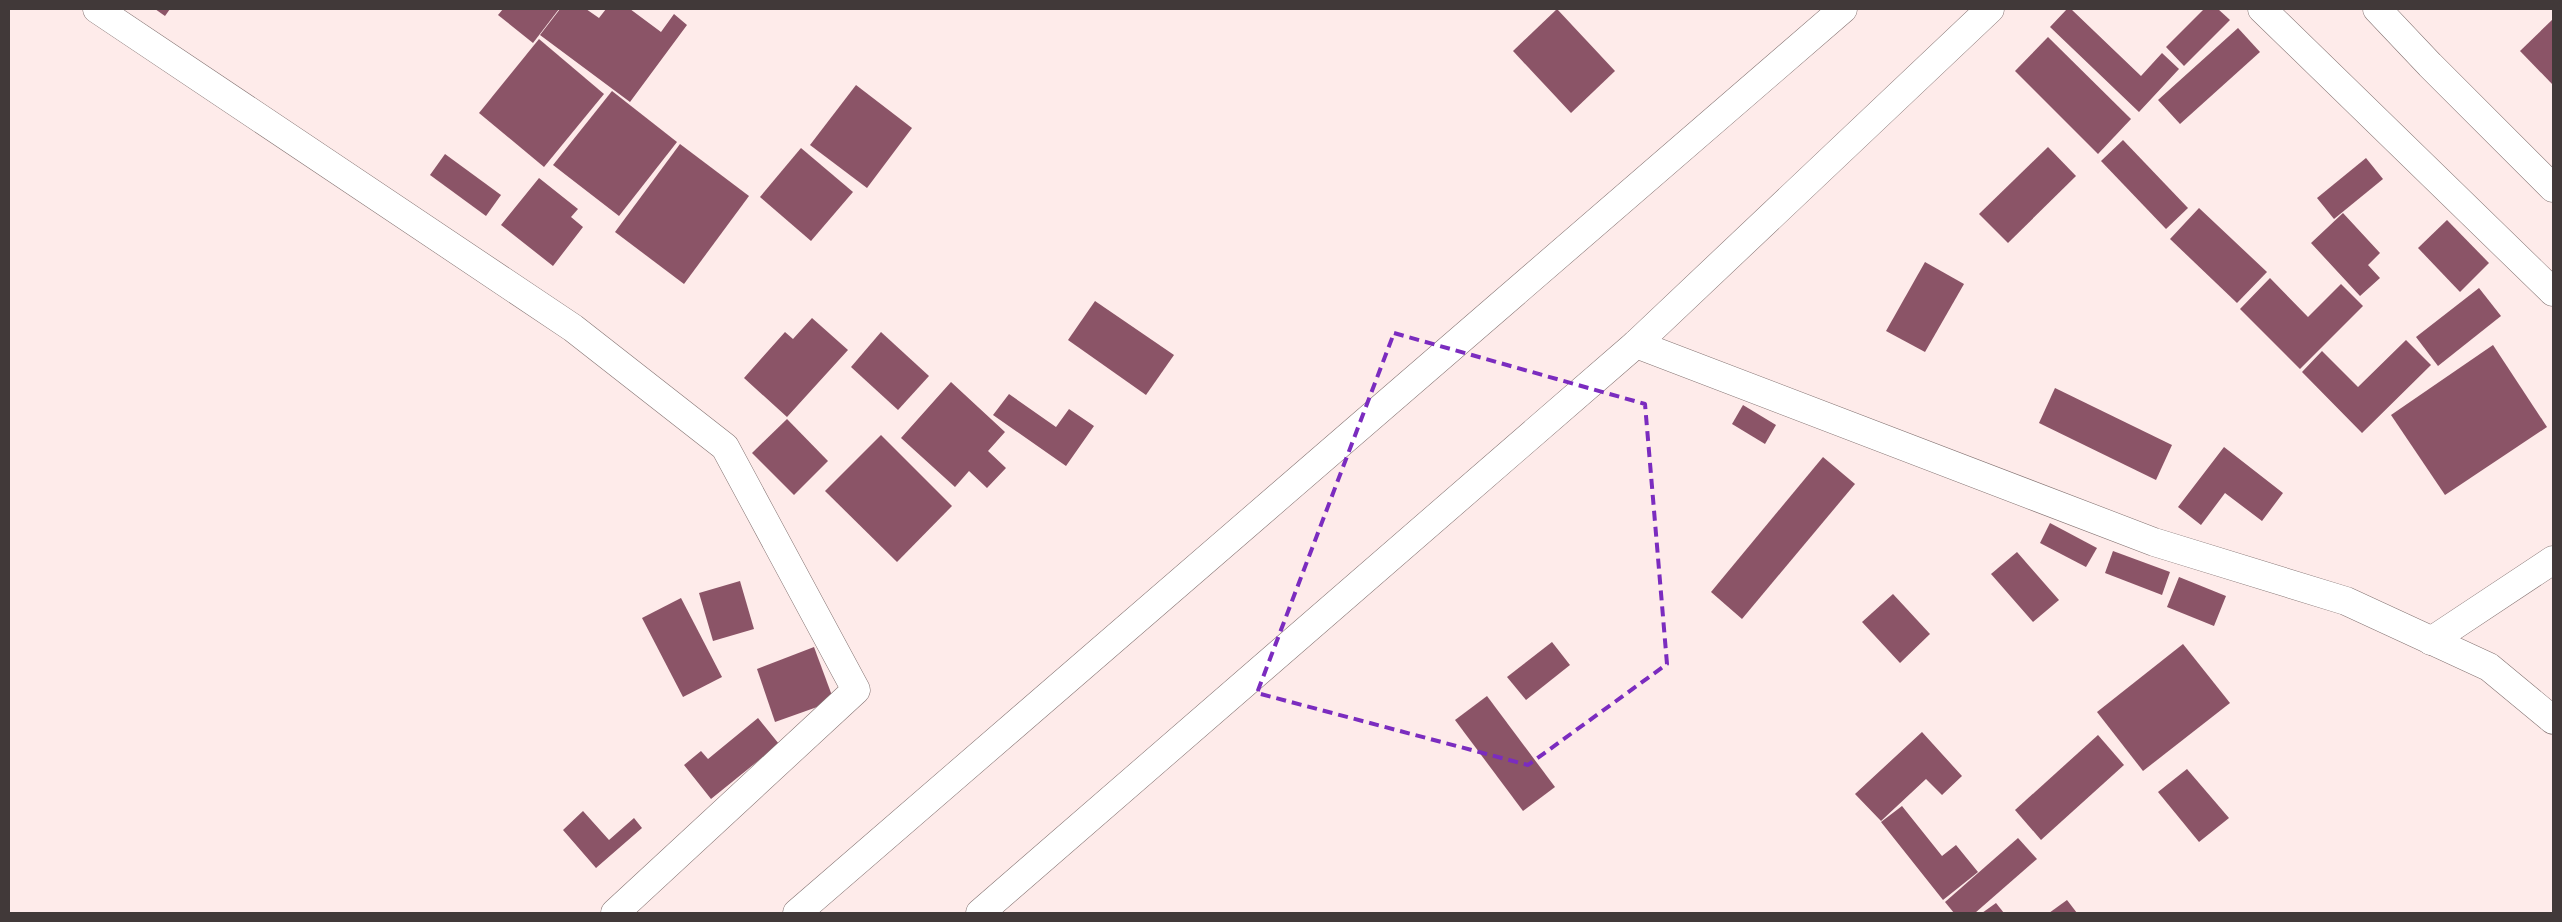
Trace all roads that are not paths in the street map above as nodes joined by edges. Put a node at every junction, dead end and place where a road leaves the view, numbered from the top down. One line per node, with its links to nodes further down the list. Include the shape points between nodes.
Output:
1 (97, 9): 12 (street, via 573,328 725,447 856,690)
2 (1843, 9): 13 (street)
3 (1990, 9): 8 (street)
4 (2262, 9): 7 (street)
5 (2377, 9): 6 (street)
6 (2553, 188)
7 (2553, 292)
8 (1636, 344): 10 (street, via 2154,542 2346,601); 14 (street)
9 (2553, 560): 10 (street)
10 (2431, 641): 11 (street, via 2489,667)
11 (2553, 720)
12 (615, 913)
13 (797, 913)
14 (980, 913)

